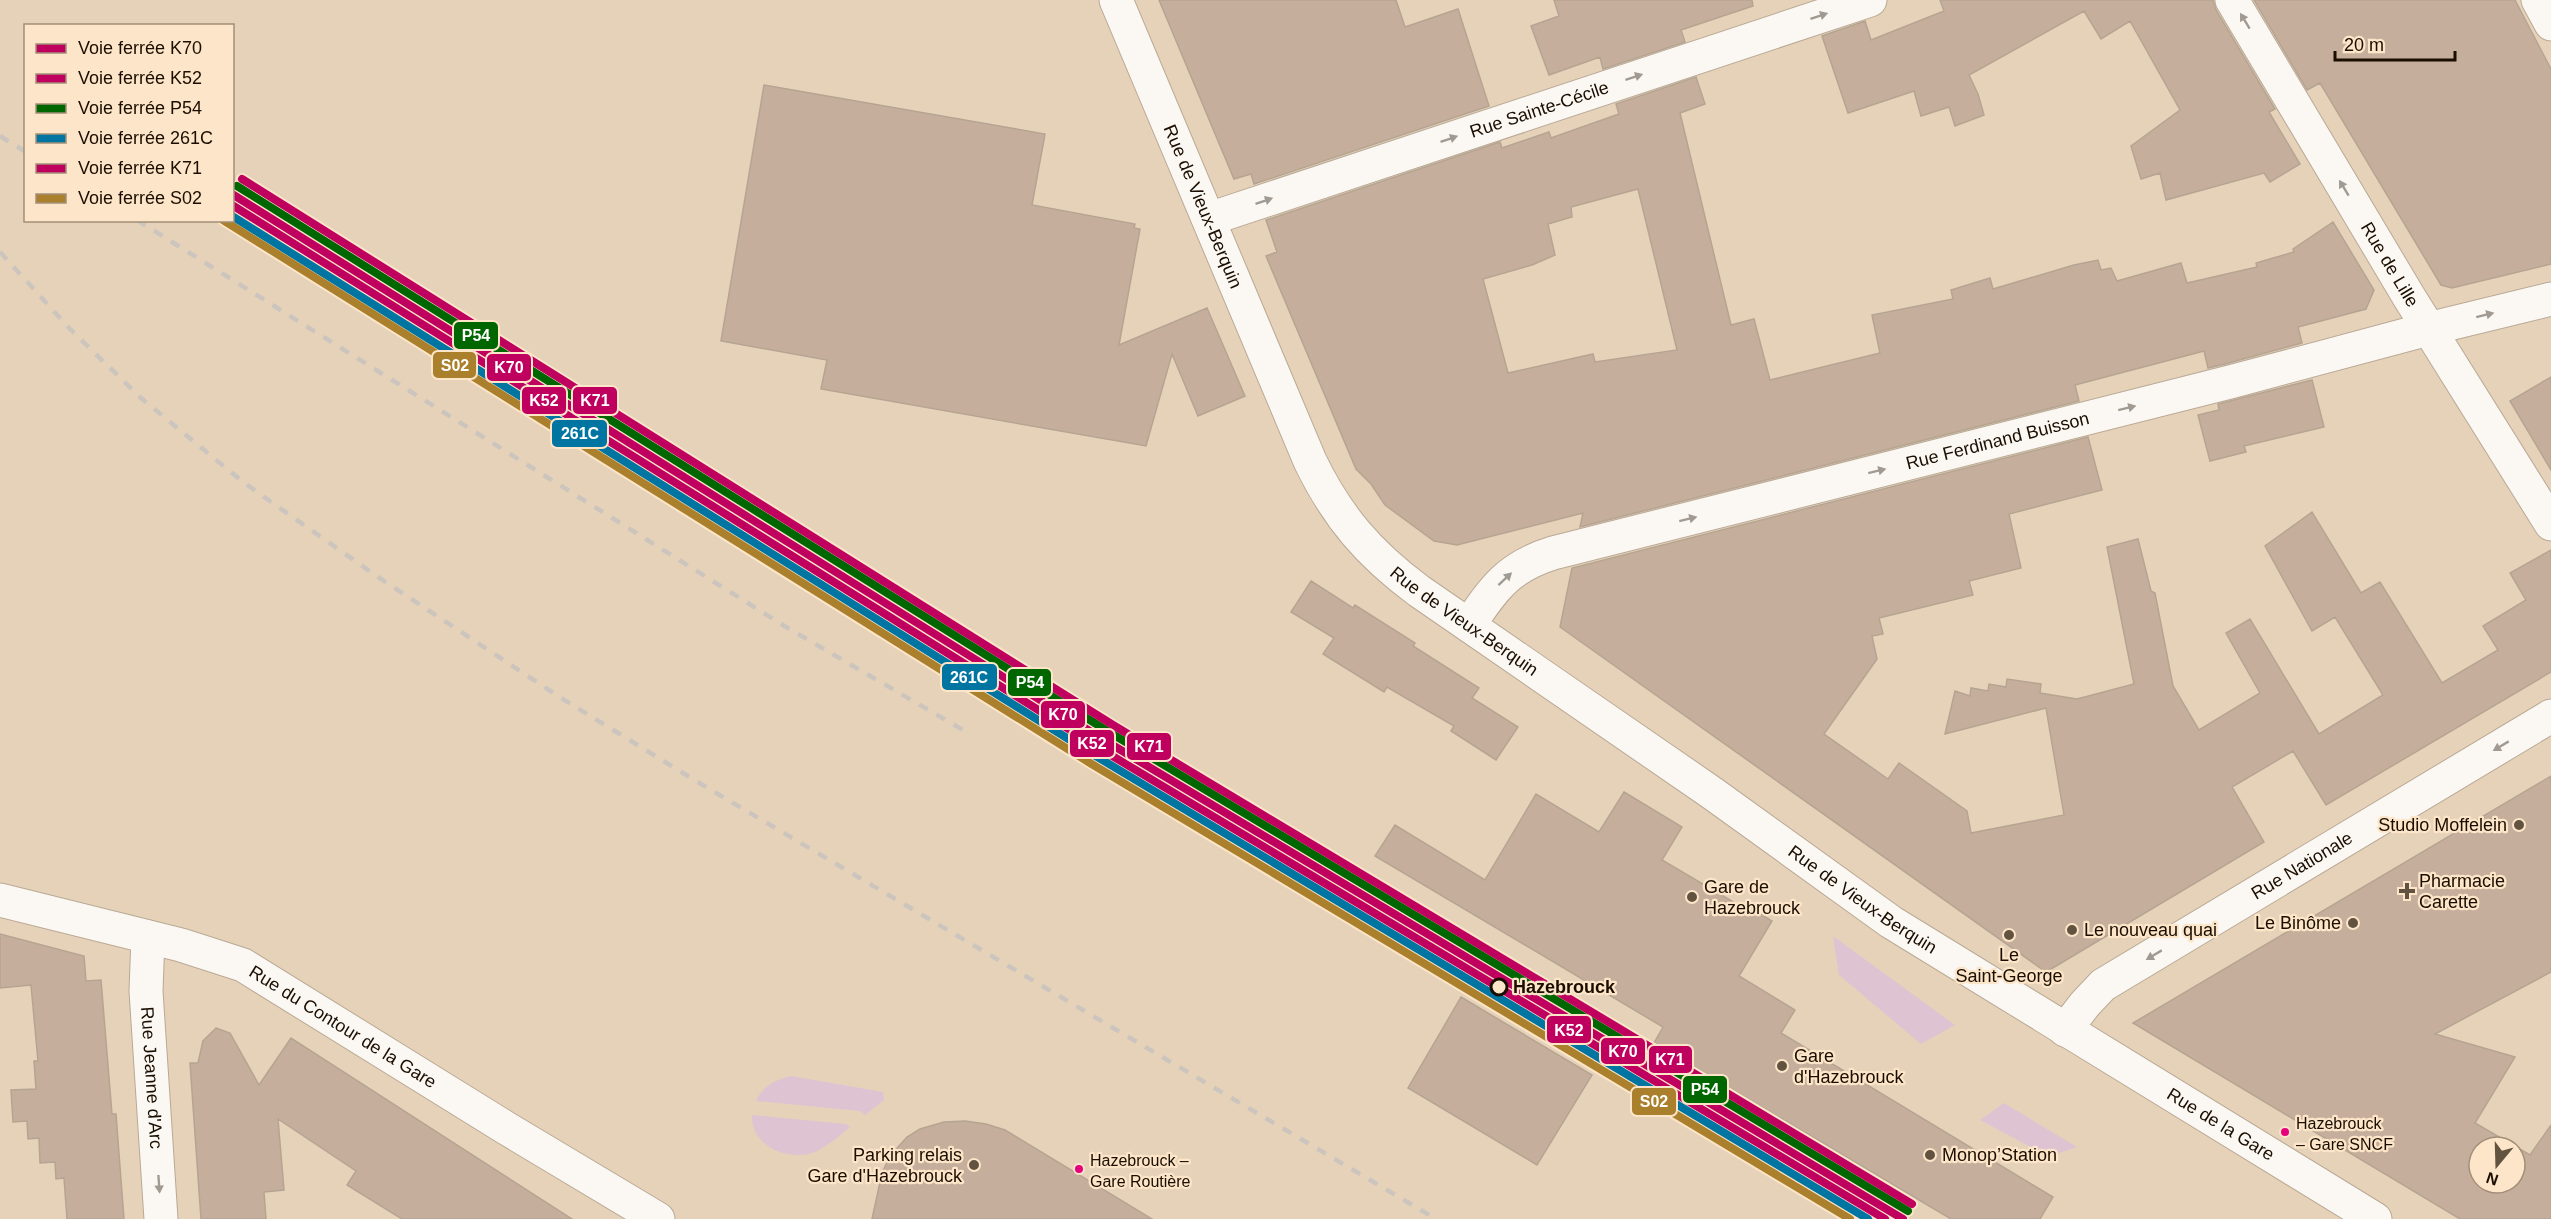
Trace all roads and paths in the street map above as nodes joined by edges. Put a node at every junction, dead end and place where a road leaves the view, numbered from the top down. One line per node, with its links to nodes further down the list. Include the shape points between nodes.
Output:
1 (1116, 0): 6 (street, Rue de Vieux-Berquin)
2 (1870, 0): 6 (street, Rue Sainte-Cécile, one-way to 2)
3 (2232, 0): 8 (street, Rue de Lille, one-way to 3)
4 (2538, 0): 5 (street)
5 (2551, 24)
6 (1209, 219): 10 (street, Rue de Vieux-Berquin, via 1331,502 1358,537 1394,573)
7 (2551, 298): 8 (street, Rue Ferdinand Buisson, one-way to 7)
8 (2428, 329): 9 (street, Rue de Lille); 10 (street, Rue Ferdinand Buisson, one-way to 8, via 1503,579 1533,559)
9 (2551, 524)
10 (1469, 625): 14 (street, Rue de Vieux-Berquin, via 1891,922)
11 (2551, 716): 14 (street, Rue Nationale, one-way to 14, via 2103,985)
12 (0, 900): 13 (street, Rue du Contour de la Gare)
13 (148, 937): 15 (street, Rue Jeanne d'Arc, one-way to 15, via 146,991); 16 (street, Rue du Contour de la Gare, via 243,965)
14 (2065, 1030): 17 (street, Rue de la Gare)
15 (161, 1219)
16 (658, 1219)
17 (2375, 1219)

